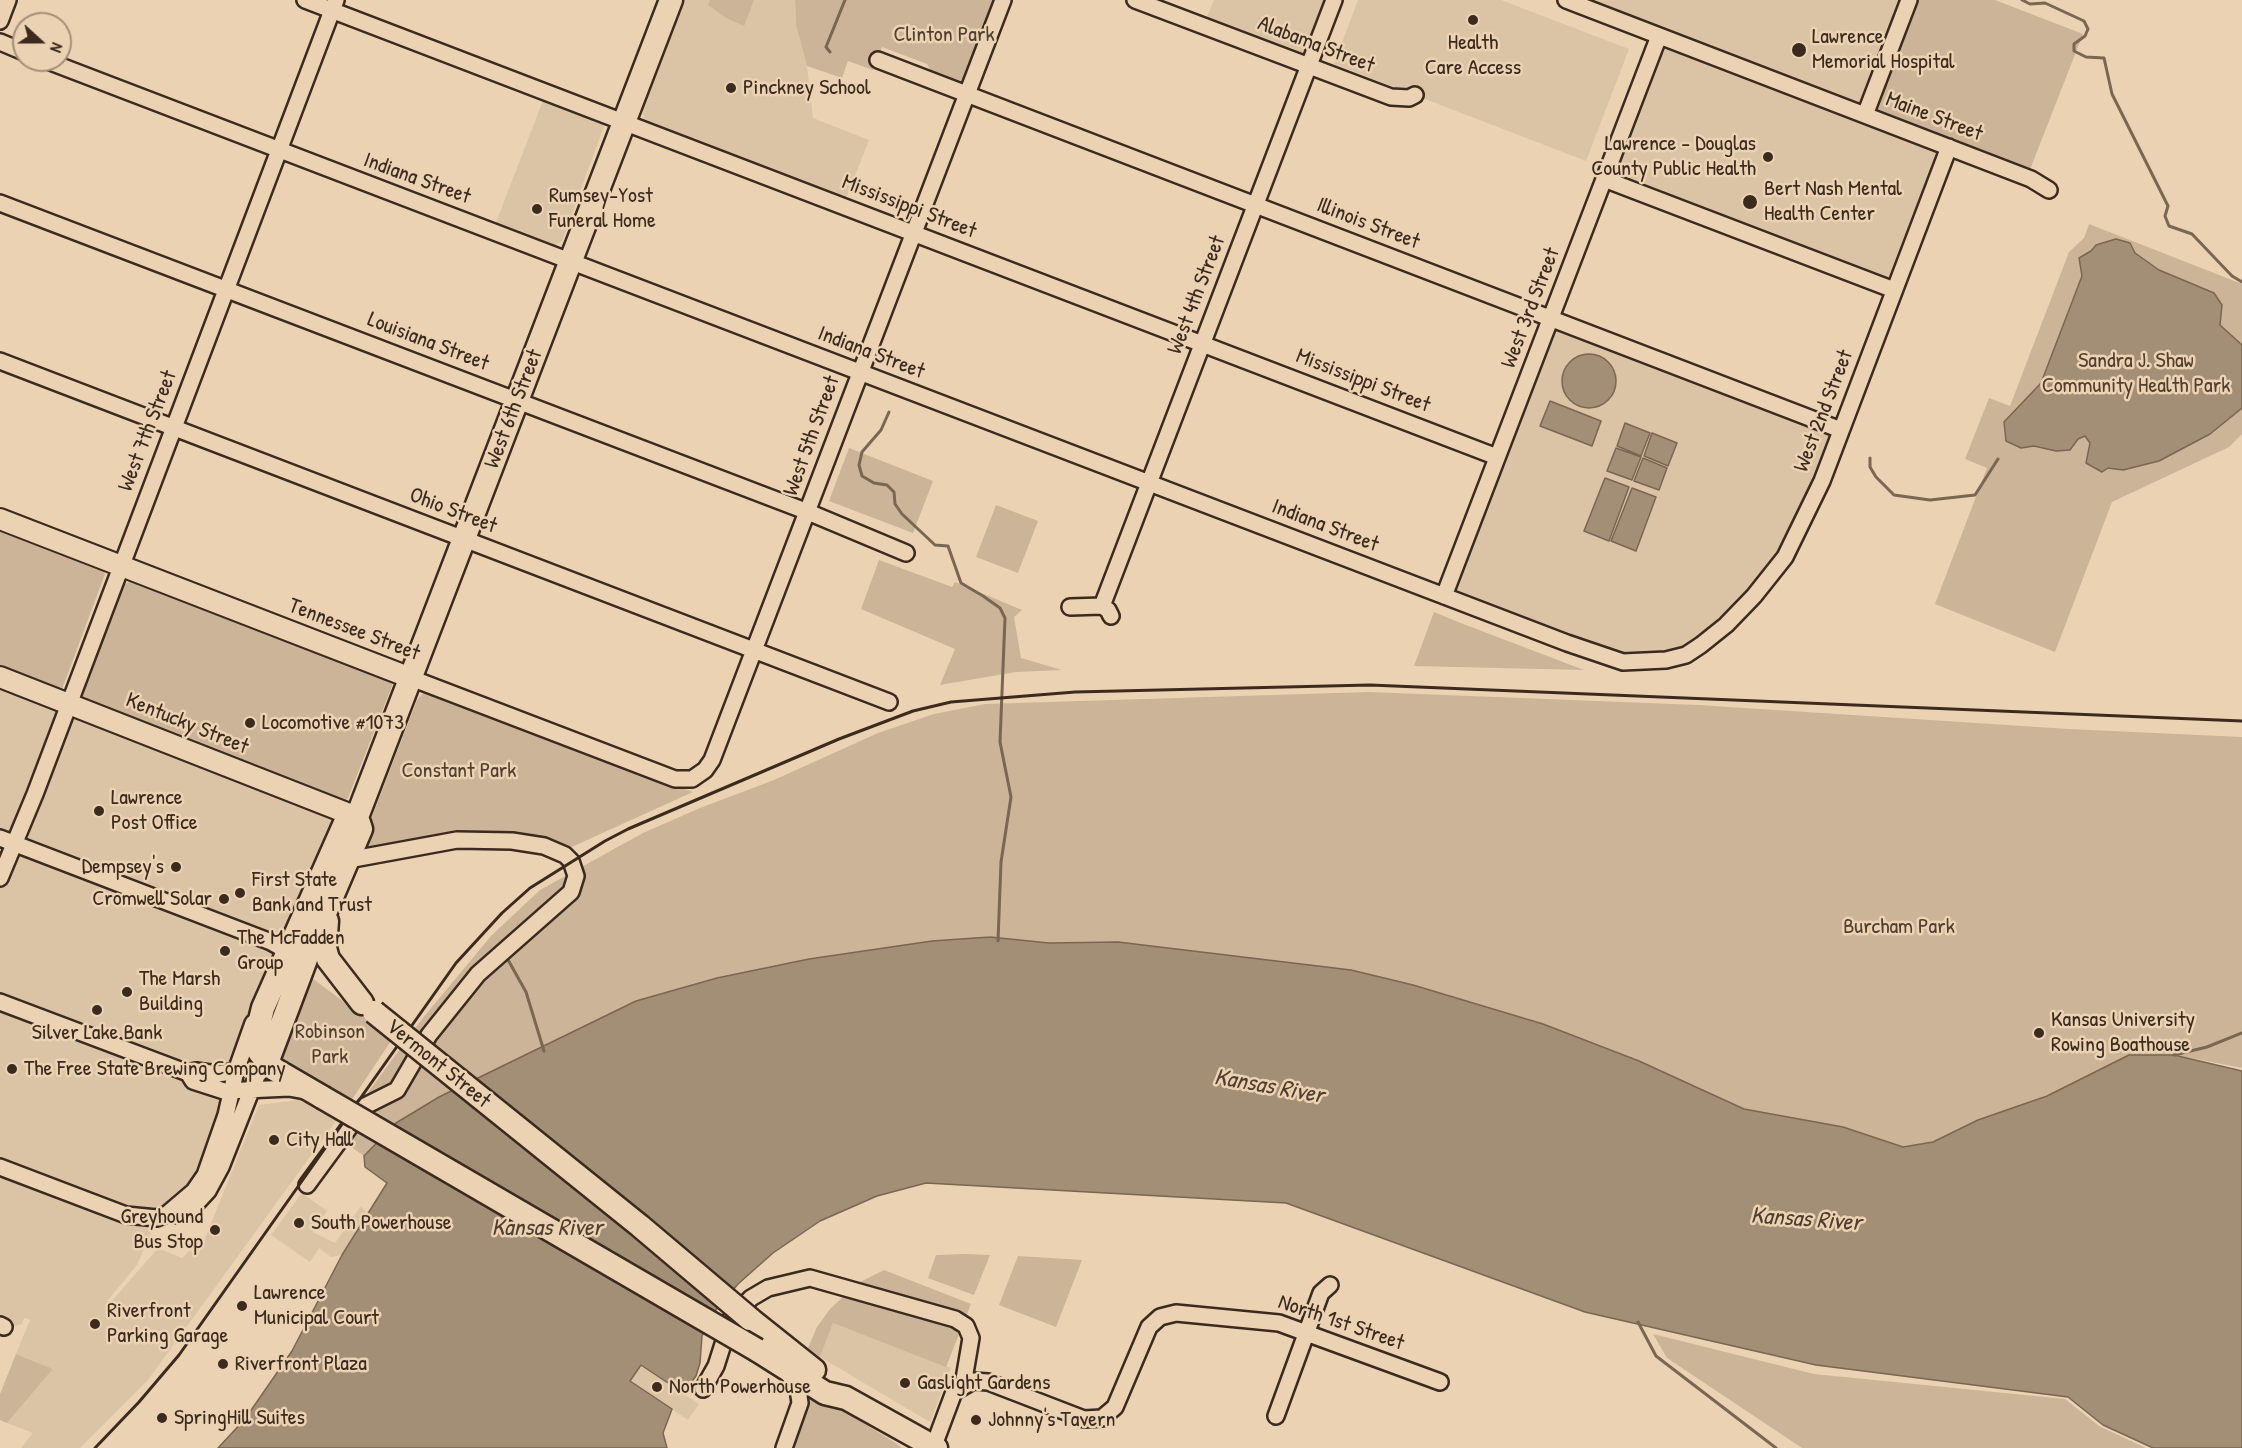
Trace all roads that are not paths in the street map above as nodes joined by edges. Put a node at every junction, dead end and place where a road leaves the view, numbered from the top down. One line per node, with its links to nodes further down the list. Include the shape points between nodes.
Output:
1 (8, 0): 10 (street)
2 (305, 0): 9 (street, Mississippi Street)
3 (671, 0): 18 (highway, West 6th Street)
4 (1003, 0): 15 (street, West 5th Street)
5 (1136, 0): 13 (street, Alabama Street)
6 (1334, 0): 13 (street, West 4th Street)
7 (1566, 0): 11 (street, Maine Street)
8 (1909, 0): 17 (street)
9 (334, 5): 18 (street, Mississippi Street); 20 (street, West 7th Street)
10 (0, 21)
11 (1659, 36): 17 (street, Maine Street); 21 (street, West 3rd Street)
12 (878, 60): 15 (street, Illinois Street)
13 (1309, 65): 16 (street, Alabama Street, via 1391,97); 24 (street, West 4th Street)
14 (72, 71): 20 (street, Indiana Street)
15 (967, 94): 24 (street, Illinois Street); 25 (street, West 5th Street)
16 (1415, 95)
17 (1865, 115): 19 (street, Maine Street)
18 (624, 122): 25 (street, Mississippi Street); 26 (highway, West 6th Street)
19 (1949, 147): 22 (street, Maine Street, via 2031,178); 28 (street, West 2nd Street)
20 (278, 151): 26 (street, Indiana Street); 27 (street, West 7th Street)
21 (1604, 179): 28 (street); 29 (street, West 3rd Street)
22 (2049, 190)
23 (0, 203): 27 (street, Louisiana Street)
24 (1256, 205): 29 (street, Illinois Street); 30 (street, West 4th Street)
25 (913, 233): 30 (street, Mississippi Street); 32 (street, West 5th Street)
26 (571, 261): 32 (street, Indiana Street); 33 (highway, West 6th Street)
27 (225, 288): 33 (street, Louisiana Street); 34 (street, West 7th Street)
28 (1894, 290): 35 (street, West 2nd Street)
29 (1551, 318): 35 (street, Illinois Street); 36 (street, West 3rd Street)
30 (1203, 344): 36 (street, Mississippi Street); 37 (street, West 4th Street)
31 (0, 361): 34 (street, Ohio Street)
32 (860, 372): 37 (street, Indiana Street); 38 (street, West 5th Street)
33 (518, 400): 38 (street, Louisiana Street); 40 (highway, West 6th Street)
34 (173, 428): 40 (street, Ohio Street); 42 (street, West 7th Street)
35 (1841, 430): 46 (street, West 2nd Street, via 1808,515 1785,557 1726,625)
36 (1497, 457): 43 (street, West 3rd Street)
37 (1150, 482): 43 (street, Indiana Street); 44 (street, West 4th Street, via 1107,611)
38 (808, 512): 41 (street, Louisiana Street); 45 (street, West 5th Street)
39 (0, 519): 42 (main road, Tennessee Street)
40 (464, 539): 45 (street, Ohio Street); 48 (highway, West 6th Street)
41 (906, 553)
42 (120, 565): 48 (main road, Tennessee Street); 50 (street, West 7th Street)
43 (1444, 596): 46 (street, Indiana Street, via 1609,659 1646,662)
44 (1070, 607)
45 (754, 650): 49 (street, Ohio Street); 51 (street, West 5th Street, via 712,760)
46 (1686, 655)
47 (0, 677): 50 (main road, Kentucky Street)
48 (411, 678): 51 (street, Tennessee Street, via 675,779); 52 (highway, West 6th Street)
49 (889, 702)
50 (68, 703): 52 (main road, Kentucky Street); 53 (street, West 7th Street)
51 (692, 778)
52 (357, 817): 54 (highway, West 6th Street, via 361,829); 57 (highway, West 6th Street, via 345,823)
53 (7, 841): 55 (street, West 7th Street); 57 (street, Vermont Street, via 271,942)
54 (348, 860): 56 (highway, West 6th Street); 68 (street, via 456,840 492,840 556,850 570,861 576,876 571,892 478,974 429,1035 397,1090 365,1106)
55 (0, 878)
56 (330, 902): 57 (highway, West 6th Street); 60 (highway, via 327,955)
57 (296, 956): 59 (highway, West 6th Street); 60 (highway, Vermont Street); 61 (highway, West 6th Street)
58 (0, 1002): 63 (street)
59 (263, 1008): 61 (highway, West 6th Street, via 257,1039 259,1052); 62 (street, West 6th Street, via 252,1025)
60 (368, 1008): 72 (highway, Vermont Street, bridge, via 640,1226)
61 (267, 1063): 64 (street, West 6th Street); 66 (highway)
62 (236, 1071): 63 (street); 65 (street, West 6th Street)
63 (188, 1073): 65 (street, via 193,1081)
64 (251, 1090): 65 (street); 66 (street, via 289,1088); 69 (street, West 6th Street, via 208,1191 184,1213)
65 (232, 1091): 69 (street, West 6th Street, via 205,1175 194,1191)
66 (317, 1095): 72 (highway, bridge)
67 (0, 1167): 69 (street, West 6th Street, via 126,1215 157,1218)
68 (307, 1185)
69 (167, 1214)
70 (1329, 1285): 71 (street, via 1321,1293)
71 (1306, 1332): 74 (street, North 1st Street); 75 (street, North 1st Street, via 1269,1321 1176,1313 1155,1320 1145,1333 1115,1407 1102,1418 1084,1419 988,1382); 78 (street)
72 (762, 1342): 73 (highway); 77 (highway, via 832,1381)
73 (780, 1364): 77 (highway, via 825,1393); 79 (street, via 796,1383 800,1398)
74 (1440, 1382)
75 (963, 1385): 76 (street, via 971,1338 966,1326 955,1319 810,1278 768,1288 731,1318 716,1366); 80 (street, via 954,1392)
76 (703, 1389)
77 (846, 1398): 80 (highway)
78 (1276, 1416)
79 (784, 1448)
80 (934, 1448)

